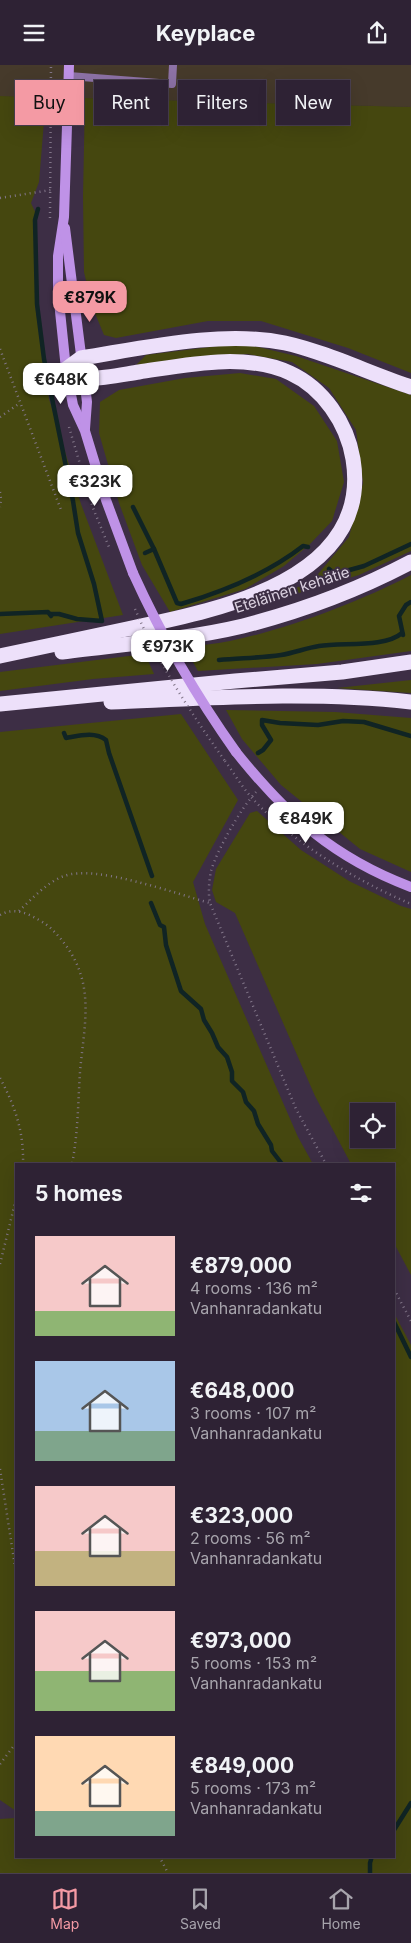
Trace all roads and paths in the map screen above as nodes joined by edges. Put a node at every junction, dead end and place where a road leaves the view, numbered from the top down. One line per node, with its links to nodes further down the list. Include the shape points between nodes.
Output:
1 (51, 65): 5 (path, via 51,190)
2 (69, 65): 4 (street)
3 (173, 65): 4 (lane, via 172,84)
4 (69, 76): 6 (street)
5 (0, 198)
6 (64, 217): 8 (street); 9 (street, via 58,256 58,292)
7 (0, 349): 12 (path)
8 (81, 358): 9 (highway); 10 (street); 11 (highway, via 217,339 252,339 286,343)
9 (66, 369): 10 (highway); 14 (street, via 74,405)
10 (84, 378): 14 (street); 19 (highway, via 244,361 291,373 322,397 342,426 354,469 353,497 334,540 298,573 258,594 203,613)
11 (411, 387)
12 (20, 403): 13 (path); 17 (path)
13 (0, 417)
14 (85, 431): 24 (street, bridge, via 106,500 151,613 204,707)
15 (0, 492): 16 (path)
16 (0, 507)
17 (60, 510)
18 (411, 562): 20 (highway, Eteläinen kehätie, via 318,603 244,625 195,635)
19 (0, 656)
20 (0, 660)
21 (411, 662): 23 (highway, via 342,672)
22 (411, 702): 23 (highway, via 283,696)
23 (0, 705)
24 (262, 785): 25 (street, via 296,819 338,851); 26 (path, via 251,797 221,848 211,871)
25 (411, 887)
26 (210, 903): 27 (path, via 107,874 81,873 64,876); 32 (path, via 296,1109)
27 (19, 911): 28 (path); 31 (path, via 47,925 58,935 81,969 87,1018)
28 (0, 915)
29 (0, 1078): 30 (path, via 18,1119)
30 (23, 1163)
31 (72, 1163)
32 (325, 1163)
33 (15, 1203): 34 (path)
34 (0, 1263)
35 (395, 1291): 36 (path)
36 (411, 1321)
37 (0, 1469): 38 (path)
38 (15, 1566)
39 (15, 1745): 40 (path)
40 (0, 1764)
41 (160, 1858): 42 (path)
42 (168, 1873)

